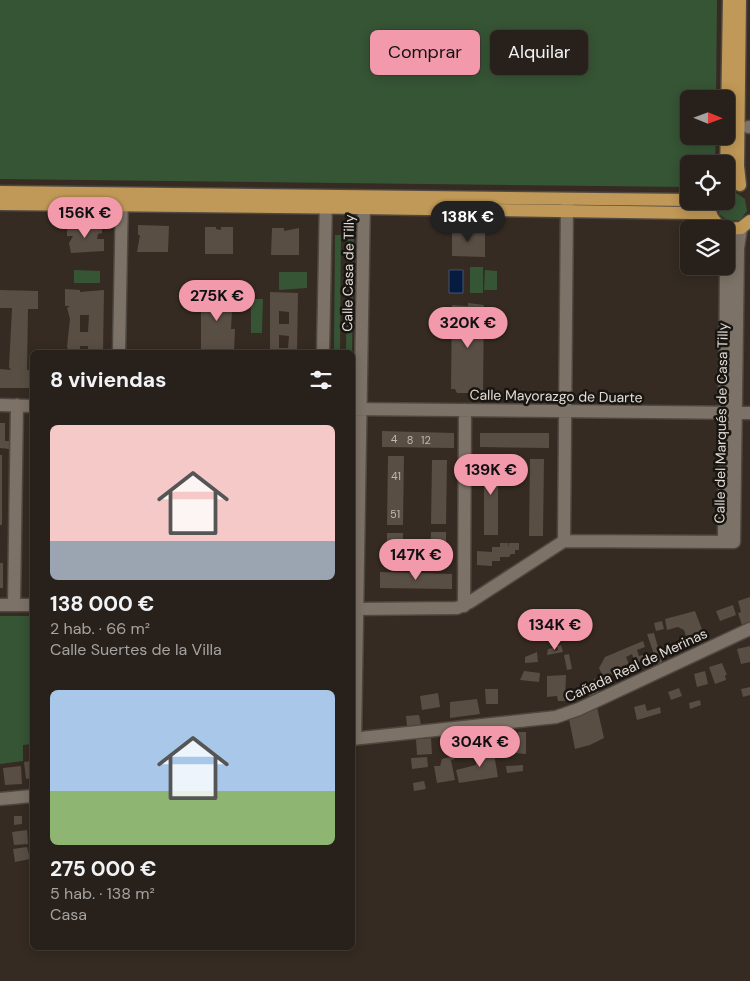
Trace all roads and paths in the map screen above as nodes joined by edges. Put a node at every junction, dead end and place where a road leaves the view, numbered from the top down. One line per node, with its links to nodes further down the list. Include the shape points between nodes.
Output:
1 (740, 1): 2 (main road); 3 (main road, via 738,166)
2 (728, 155)
3 (745, 189)
4 (0, 192): 5 (main road)
5 (122, 199): 7 (main road); 9 (main road); 16 (street)
6 (680, 200): 10 (main road)
7 (325, 202): 8 (main road); 17 (street, Calle Casa de Tilly)
8 (364, 203): 10 (main road); 21 (street, Calle Casa de Tilly)
9 (0, 204)
10 (567, 204): 12 (main road); 23 (street)
11 (711, 210): 12 (main road)
12 (711, 216): 13 (main road)
13 (715, 220)
14 (745, 225): 24 (street, Calle del Marqués de Casa Tilly, via 738,248)
15 (726, 275): 24 (street, Calle del Marqués de Casa Tilly)
16 (119, 350)
17 (323, 350)
18 (0, 405): 19 (street)
19 (17, 405): 20 (street); 28 (street)
20 (30, 406)
21 (357, 409): 22 (street, Calle Mayorazgo de Duarte); 31 (street, Calle Casa de Tilly)
22 (465, 410): 23 (street, Calle Mayorazgo de Duarte); 30 (street)
23 (566, 411): 24 (street, Calle Mayorazgo de Duarte); 26 (street)
24 (730, 413): 25 (street, Calle Mayorazgo de Duarte); 26 (street, Calle del Marqués de Casa Tilly, via 724,542)
25 (750, 414)
26 (564, 541): 30 (street)
27 (0, 605): 28 (street)
28 (14, 605): 29 (street)
29 (30, 606)
30 (464, 606): 31 (street, via 445,610)
31 (355, 609)
32 (750, 629): 33 (street, Cañada Real de Merinas, via 556,717)
33 (355, 739)
34 (30, 796): 35 (street)
35 (0, 799)

